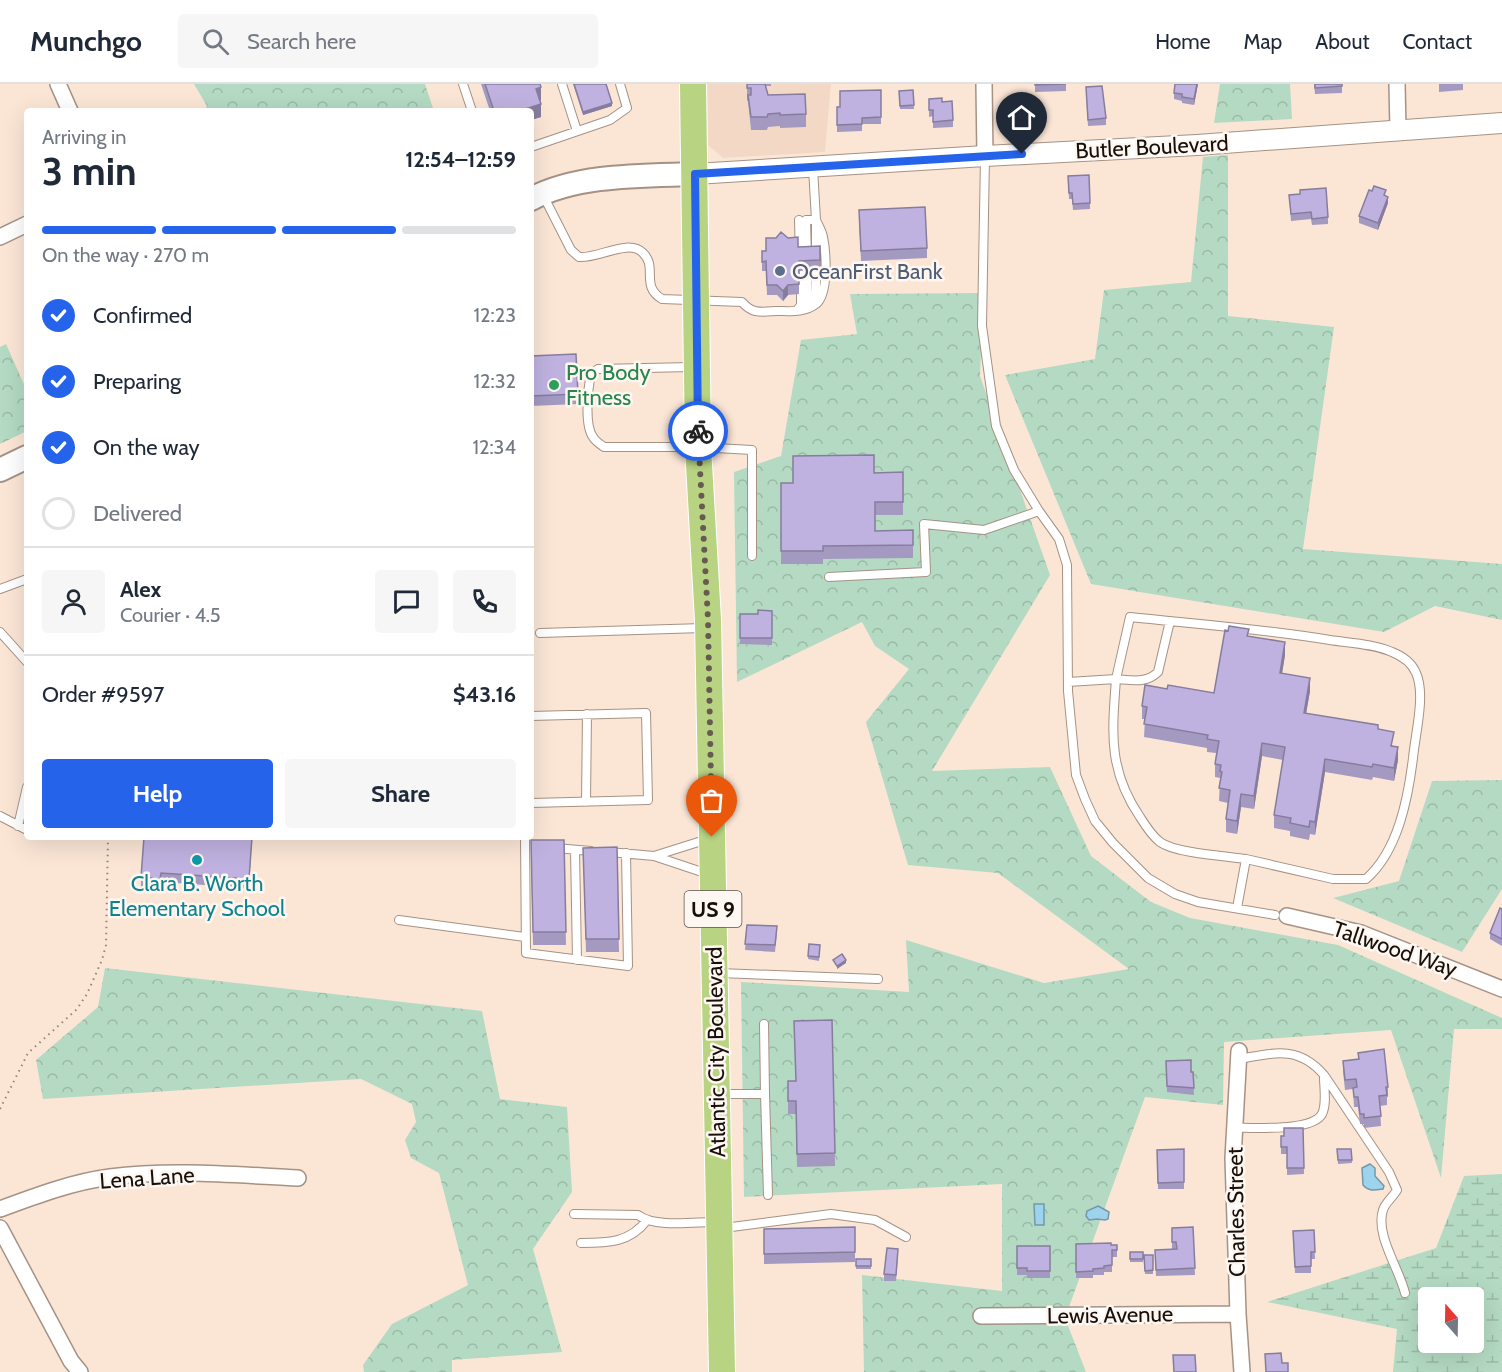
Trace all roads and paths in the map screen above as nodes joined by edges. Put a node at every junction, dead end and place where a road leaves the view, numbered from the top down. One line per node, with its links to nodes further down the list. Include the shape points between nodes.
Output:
1 (58, 84): 8 (street)
2 (463, 84): 9 (lane)
3 (562, 84): 12 (lane)
4 (620, 84): 12 (lane, via 627,108 610,120)
5 (693, 84): 16 (highway, Atlantic City Boulevard / US 9)
6 (984, 84): 14 (street)
7 (1397, 84): 11 (street)
8 (69, 108)
9 (471, 108)
10 (1502, 123): 11 (street, Butler Boulevard)
11 (1398, 130): 14 (street, Butler Boulevard)
12 (577, 131): 13 (lane)
13 (534, 146)
14 (985, 156): 15 (street, Butler Boulevard); 27 (lane, via 982,326 996,426 1014,470)
15 (813, 168): 16 (street, Butler Boulevard); 18 (lane)
16 (695, 174): 17 (main road, via 586,181); 21 (highway, Atlantic City Boulevard / US 9)
17 (536, 196): 21 (lane, via 579,257 637,248 649,261 650,287 655,294 662,299)
18 (816, 220): 22 (lane, via 803,220 808,297); 22 (lane, via 823,235 823,295 809,309)
19 (24, 225): 20 (street)
20 (0, 237)
21 (696, 300): 22 (lane, via 742,302 748,309 760,312); 23 (highway, Atlantic City Boulevard / US 9)
22 (796, 311)
23 (697, 366): 24 (highway, Atlantic City Boulevard / US 9); 24 (lane, via 598,369 591,374 588,388 589,429 604,447)
24 (698, 447): 28 (lane, via 752,450); 33 (highway, Atlantic City Boulevard / US 9)
25 (24, 458): 26 (main road)
26 (0, 470)
27 (1039, 512): 29 (lane, via 984,530 924,524 926,572); 38 (lane, via 1059,539 1067,565)
28 (752, 556)
29 (829, 577)
30 (24, 580): 31 (lane)
31 (0, 589)
32 (1170, 621): 37 (lane, via 1158,672 1144,681); 37 (lane, via 1130,617); 56 (lane, via 1299,635 1391,651 1408,661 1416,673 1420,691 1412,769 1403,811 1377,868 1365,879 1333,879)
33 (708, 628): 35 (lane); 47 (highway, Atlantic City Boulevard / US 9)
34 (0, 632): 36 (lane)
35 (540, 633)
36 (24, 659)
37 (1116, 679): 38 (lane); 56 (lane, via 1112,738 1119,779 1148,828 1159,842 1172,848)
38 (1068, 682): 58 (lane, via 1076,776 1095,821 1148,879 1198,902)
39 (587, 714): 40 (lane); 42 (lane); 42 (lane, via 646,713 648,801)
40 (534, 716)
41 (24, 800): 45 (lane)
42 (586, 802): 43 (lane)
43 (534, 803)
44 (0, 816): 45 (lane)
45 (18, 826): 46 (lane)
46 (24, 829)
47 (712, 837): 55 (lane); 57 (highway, Atlantic City Boulevard / US 9)
48 (108, 840): 71 (path, via 106,945 102,960 77,1009 28,1053)
49 (525, 840): 50 (lane)
50 (525, 846): 51 (lane); 61 (lane)
51 (535, 847)
52 (545, 848): 53 (lane)
53 (575, 850): 54 (lane); 62 (lane)
54 (626, 853): 55 (lane); 62 (lane, via 628,966)
55 (654, 856): 57 (lane)
56 (1246, 859): 58 (lane)
57 (713, 875): 63 (highway, Atlantic City Boulevard / US 9)
58 (1237, 908): 59 (lane)
59 (1281, 915): 65 (street, Tallwood Way, via 1361,933)
60 (399, 920): 61 (lane)
61 (525, 937): 62 (lane, via 526,953)
62 (577, 960)
63 (714, 972): 64 (lane); 69 (highway, Atlantic City Boulevard / US 9)
64 (879, 979)
65 (1502, 989)
66 (764, 1023): 70 (lane)
67 (1239, 1055): 68 (lane, via 1299,1055); 72 (street, Charles Street)
68 (1324, 1075): 72 (lane, via 1324,1106 1314,1122); 82 (lane, via 1397,1190 1384,1208 1383,1236)
69 (717, 1094): 70 (lane); 78 (highway, Atlantic City Boulevard / US 9)
70 (765, 1094): 74 (lane)
71 (0, 1109)
72 (1234, 1128): 83 (street, Charles Street)
73 (298, 1178): 75 (street, Lena Lane, via 153,1173 108,1177)
74 (768, 1195)
75 (0, 1209)
76 (574, 1214): 77 (lane, via 638,1215)
77 (647, 1220): 78 (lane); 81 (lane, via 640,1230 624,1239)
78 (719, 1225): 80 (lane, via 831,1214 875,1220); 86 (highway, Atlantic City Boulevard / US 9)
79 (0, 1228): 85 (street)
80 (906, 1237)
81 (581, 1243)
82 (1405, 1293)
83 (1238, 1314): 84 (street, Lewis Avenue); 87 (street, Charles Street)
84 (981, 1316)
85 (80, 1372)
86 (722, 1372)
87 (1242, 1372)

